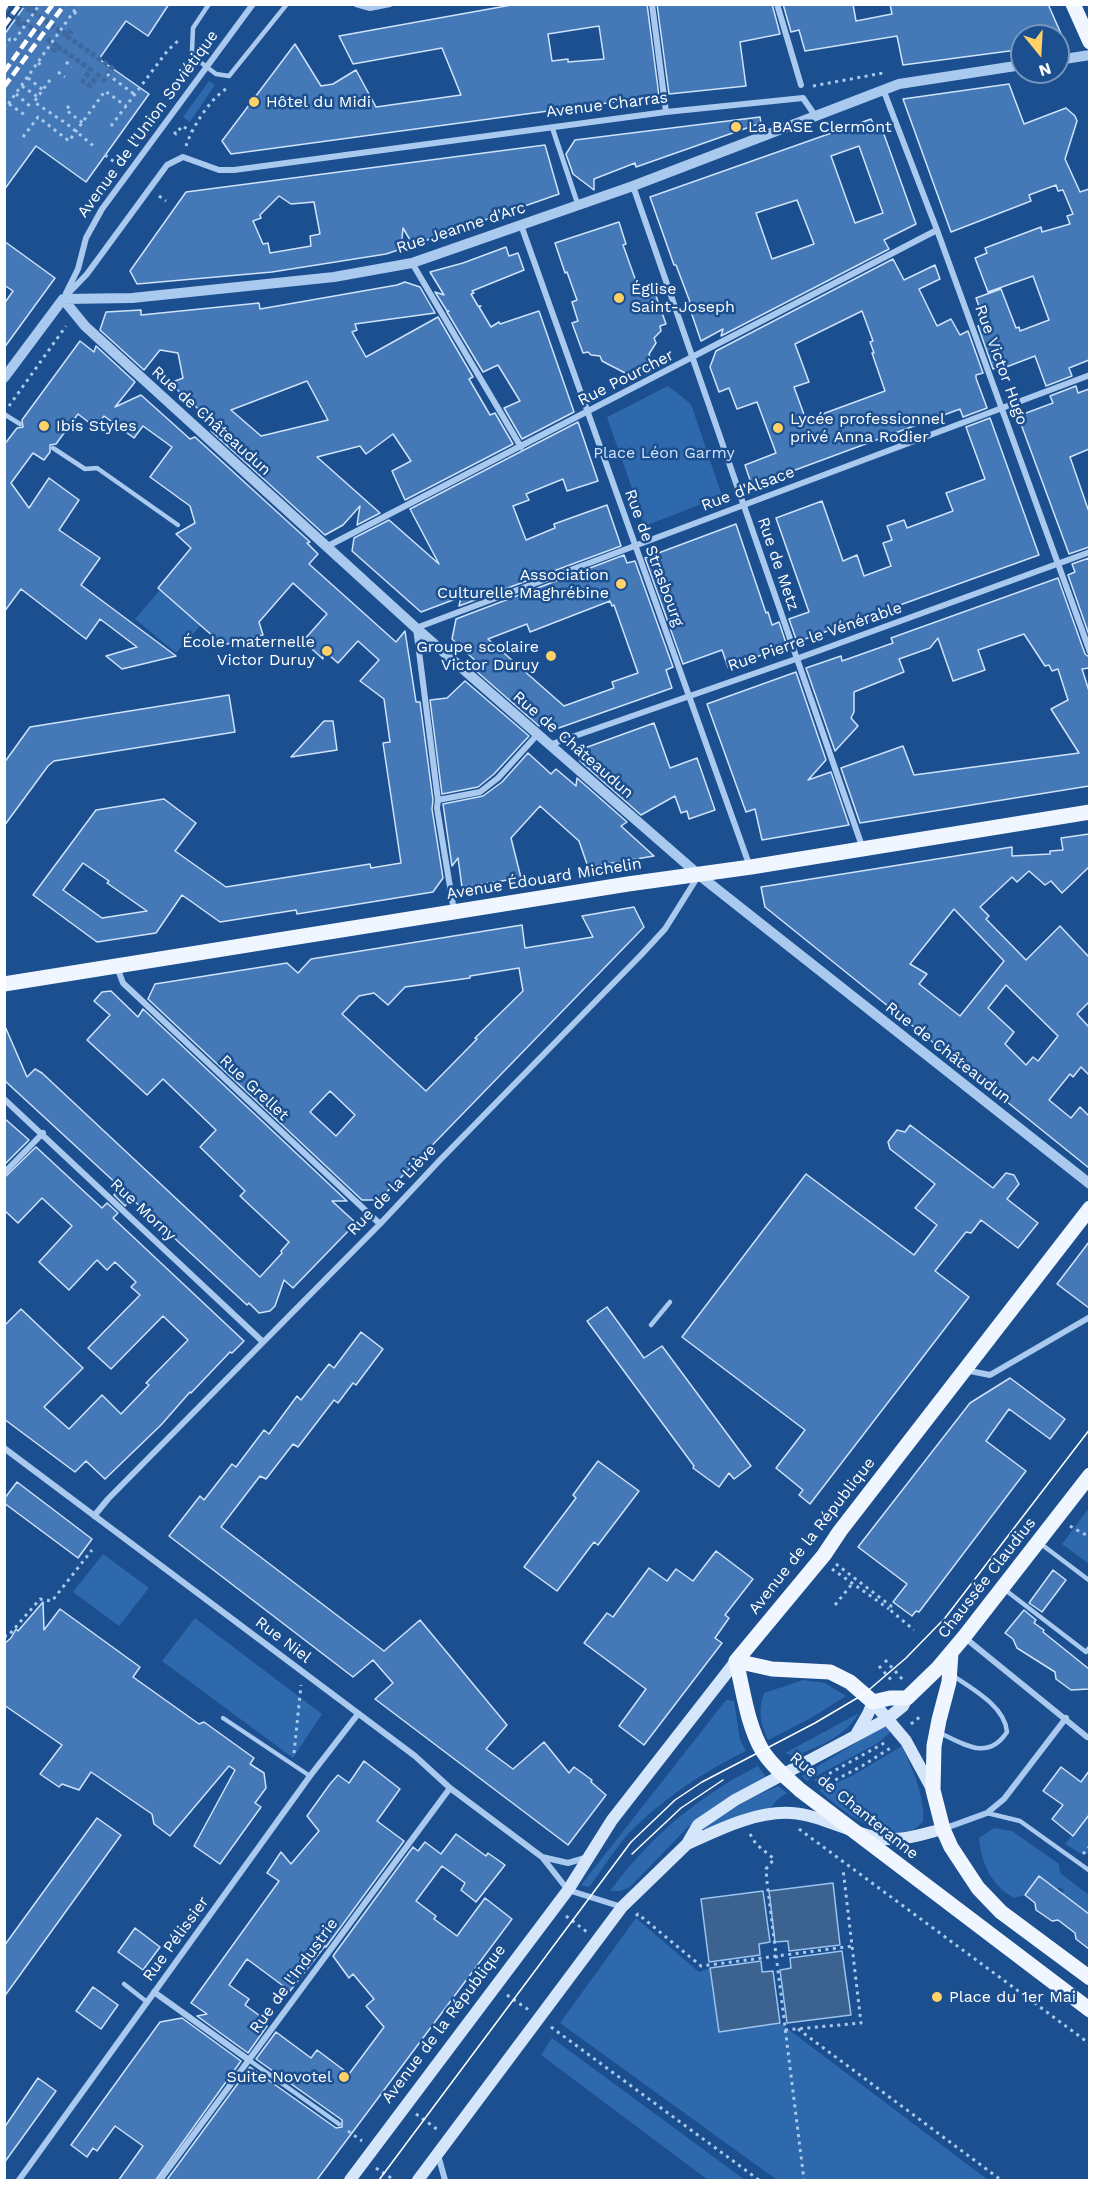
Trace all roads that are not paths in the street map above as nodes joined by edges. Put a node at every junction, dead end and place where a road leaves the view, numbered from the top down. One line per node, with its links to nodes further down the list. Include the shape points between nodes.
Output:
1 (209, 4): 13 (lane, via 193,28 192,51)
2 (253, 4): 13 (street, Avenue de l'Union Soviétique)
3 (287, 4): 13 (lane, via 230,76)
4 (356, 4): 5 (street, via 370,8)
5 (390, 4)
6 (652, 4): 16 (street)
7 (777, 4): 14 (street)
8 (1073, 4): 9 (main road)
9 (1089, 42)
10 (1089, 55): 11 (street)
11 (1070, 58)
12 (1010, 67): 15 (street)
13 (207, 68): 25 (street, Avenue de l'Union Soviétique, via 102,209 86,238 78,269)
14 (801, 85)
15 (883, 88): 17 (street); 23 (street, Rue Victor Hugo)
16 (666, 112): 17 (street, Avenue Charras, via 803,98); 18 (street, Avenue Charras)
17 (816, 117): 20 (street, Rue Jeanne d'Arc)
18 (552, 127): 19 (street, Avenue Charras, via 234,170 212,168); 21 (street)
19 (183, 157): 25 (street, Avenue de l'Union Soviétique, via 167,165 87,274)
20 (633, 186): 21 (street, Rue Jeanne d'Arc); 26 (street, Rue de Metz)
21 (578, 205): 22 (street, Rue Jeanne d'Arc)
22 (521, 225): 24 (street, Rue Jeanne d'Arc); 30 (street, Rue de Strasbourg)
23 (938, 230): 26 (street, Rue Pourcher); 29 (street, Rue Victor Hugo)
24 (411, 262): 25 (street, Rue Jeanne d'Arc, via 322,279 132,298); 34 (street)
25 (63, 299): 28 (street, Avenue de l'Union Soviétique); 38 (street, Rue de Châteaudun, via 85,326)
26 (692, 359): 30 (street, Rue Pourcher); 35 (street, Rue de Metz)
27 (1089, 375): 29 (street, Rue d'Alsace)
28 (4, 378)
29 (1002, 408): 35 (street, Rue d'Alsace); 40 (street, Rue Victor Hugo)
30 (588, 413): 34 (street, Rue Pourcher); 37 (street, Rue de Strasbourg)
31 (4, 414): 32 (lane)
32 (20, 424)
33 (53, 447): 36 (lane, via 85,469 97,468)
34 (521, 447): 38 (street, Rue Pourcher)
35 (744, 504): 37 (street, Rue d'Alsace); 43 (street, Rue de Metz)
36 (178, 525)
37 (636, 546): 41 (street, Rue d'Alsace); 44 (street, Rue de Strasbourg)
38 (326, 547): 41 (street, Rue de Châteaudun)
39 (1089, 552): 40 (street, Rue Pierre le Vénérable)
40 (1057, 564): 42 (street, Rue Victor Hugo); 43 (street, Rue Pierre le Vénérable)
41 (416, 628): 45 (street, Rue de Châteaudun); 47 (street)
42 (1089, 652)
43 (796, 659): 44 (street, Rue Pierre le Vénérable); 49 (street, Rue de Metz)
44 (689, 695): 46 (street, Rue Pierre le Vénérable); 50 (street, Rue de Strasbourg)
45 (537, 735): 46 (street, Rue de Châteaudun); 47 (street, via 480,792)
46 (549, 745): 51 (street, Rue de Châteaudun)
47 (438, 800): 52 (street)
48 (1089, 812): 49 (main road, Avenue Édouard Michelin)
49 (863, 849): 50 (main road, Avenue Édouard Michelin)
50 (751, 867): 51 (main road, Avenue Édouard Michelin)
51 (699, 875): 52 (main road, Avenue Édouard Michelin); 58 (street, Rue de Châteaudun); 60 (street, Rue de la Liève, via 665,929)
52 (454, 912): 53 (main road, Avenue Édouard Michelin)
53 (117, 966): 54 (main road, Avenue Édouard Michelin); 60 (street, Rue Grellet, via 123,983)
54 (4, 984)
55 (4, 1099): 56 (street, Rue Morny)
56 (43, 1133): 57 (street); 64 (street, Rue Morny)
57 (4, 1173)
58 (1089, 1184)
59 (1089, 1208): 65 (main road, Avenue de la République)
60 (380, 1224): 64 (street, Rue de la Liève)
61 (670, 1302): 63 (lane)
62 (1089, 1317): 65 (street, via 990,1375)
63 (651, 1325)
64 (262, 1341): 68 (street, Rue de la Liève)
65 (964, 1370): 75 (main road, Avenue de la République, via 824,1555)
66 (4, 1448): 68 (street, Rue Niel)
67 (1089, 1475): 69 (main road, Chaussée Claudius)
68 (94, 1516): 79 (street, Rue Niel)
69 (1038, 1542): 70 (lane); 71 (main road, Chaussée Claudius)
70 (1089, 1581)
71 (1002, 1588): 72 (main road, Chaussée Claudius); 73 (lane, via 1086,1652)
72 (964, 1637): 74 (main road, Chaussée Claudius); 81 (street)
73 (1089, 1647)
74 (951, 1653): 76 (main road); 77 (main road, Chaussée Claudius)
75 (736, 1661): 78 (main road, via 772,1669 830,1672 850,1682); 86 (main road, Rue de Chanteranne, via 756,1738 766,1757); 94 (main road, Avenue de la République, via 612,1821)
76 (950, 1673): 83 (main road); 83 (lane, via 998,1710 1007,1724 1007,1732 995,1746 984,1749 967,1746)
77 (907, 1698): 78 (main road); 82 (main road, Chaussée Claudius)
78 (873, 1702): 82 (main road); 84 (main road)
79 (358, 1714): 87 (street, Rue Pélissier); 88 (street, Rue Niel)
80 (223, 1718): 87 (lane)
81 (1066, 1718): 85 (street); 90 (street, via 1004,1799)
82 (887, 1719): 84 (main road); 89 (main road, via 906,1741)
83 (937, 1731): 89 (main road)
84 (856, 1734): 86 (main road)
85 (1088, 1737)
86 (783, 1775): 92 (main road, Rue de Chanteranne); 93 (main road, via 698,1825)
87 (310, 1776): 101 (street, Rue Pélissier)
88 (450, 1788): 95 (street, Rue Niel); 104 (street, Rue de l'Industrie)
89 (933, 1791): 91 (main road)
90 (987, 1813): 91 (street); 96 (lane, via 1020,1821)
91 (943, 1829): 92 (main road, via 901,1839); 99 (main road, via 960,1864 1001,1912)
92 (856, 1833): 93 (main road, via 818,1818 780,1813 753,1818); 103 (main road, Rue de Chanteranne)
93 (687, 1844): 98 (main road)
94 (590, 1856): 95 (street, Rue Niel, via 568,1863); 97 (main road, Avenue de la République)
95 (542, 1857): 97 (street, Rue Niel)
96 (1089, 1872)
97 (568, 1890): 98 (street); 109 (main road, Avenue de la République)
98 (622, 1907): 106 (main road)
99 (1089, 1978)
100 (124, 1984): 102 (lane)
101 (154, 1992): 102 (street, Rue Pélissier); 104 (street)
102 (147, 2002): 107 (street, Rue Pélissier)
103 (1089, 2010)
104 (249, 2060): 105 (lane); 108 (street, Rue de l'Industrie)
105 (339, 2124)
106 (437, 2154): 110 (main road); 111 (street)
107 (19, 2181)
108 (160, 2181)
109 (350, 2181)
110 (418, 2181)
111 (445, 2181)

